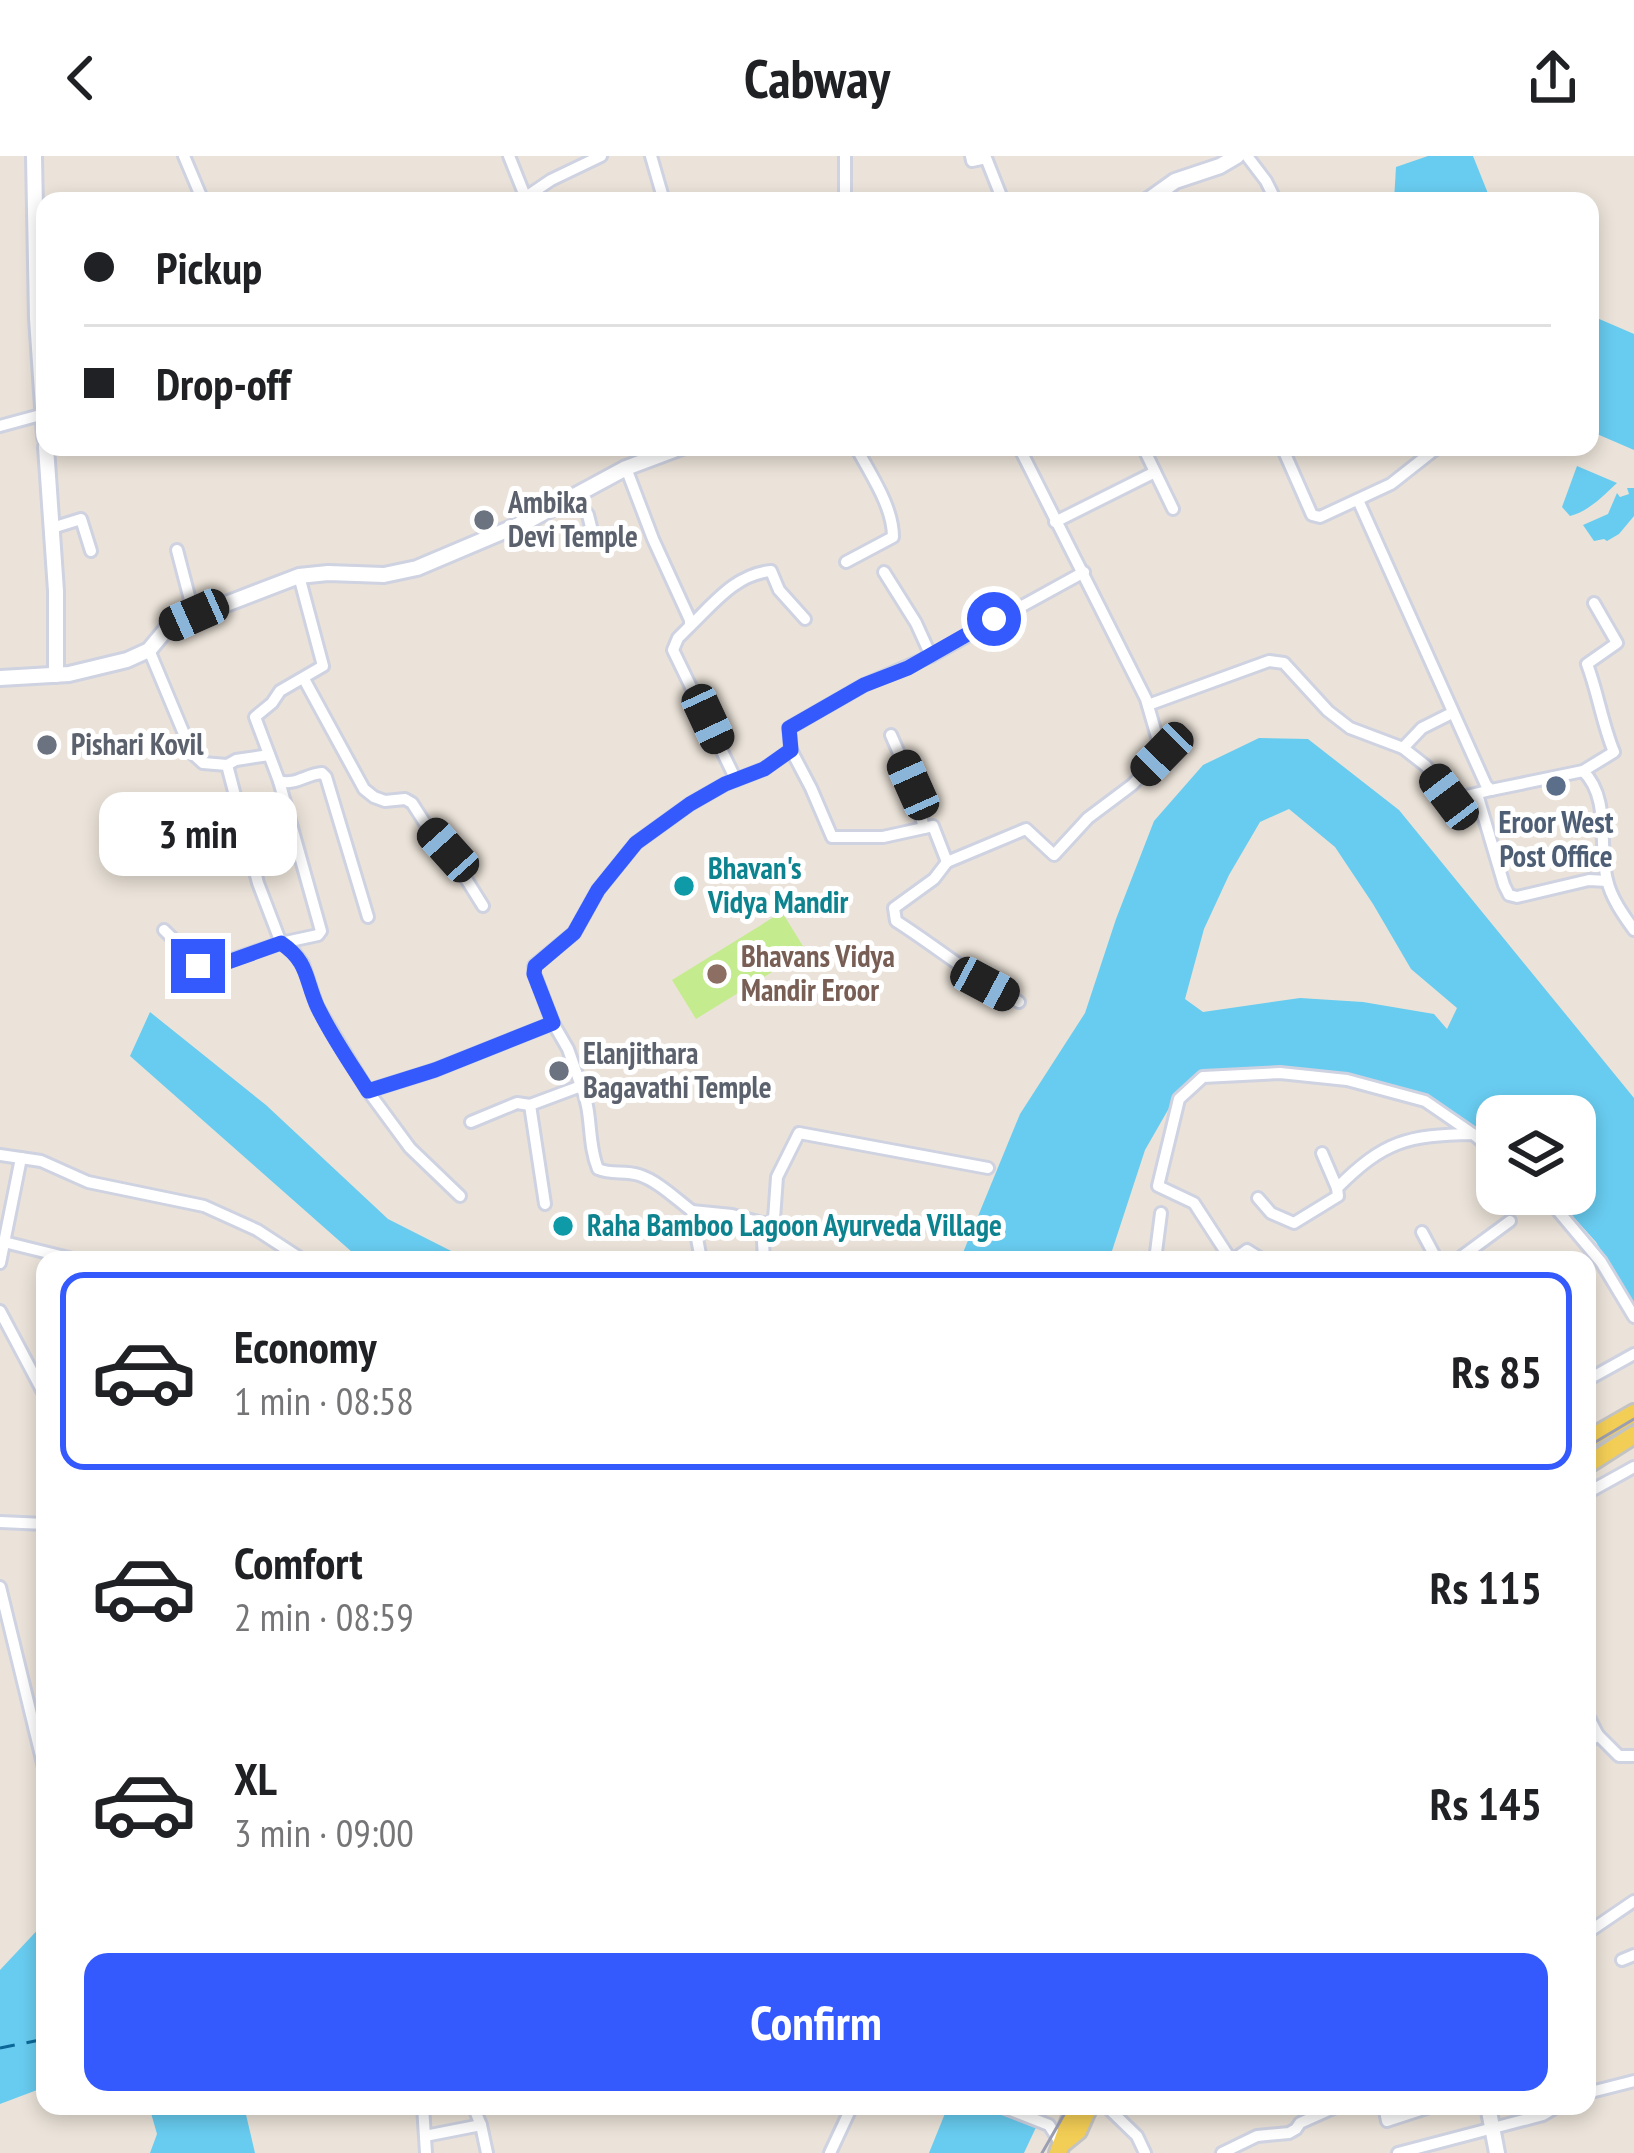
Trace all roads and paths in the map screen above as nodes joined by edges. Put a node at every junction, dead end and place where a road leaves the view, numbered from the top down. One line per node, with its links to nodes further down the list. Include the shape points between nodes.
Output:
1 (184, 156): 11 (street)
2 (508, 156): 12 (street)
3 (601, 156): 13 (street)
4 (650, 156): 14 (street)
5 (845, 156): 15 (street)
6 (971, 156): 16 (street, via 986,158)
7 (1237, 156): 17 (street)
8 (1247, 156): 18 (street)
9 (39, 157): 10 (street)
10 (39, 192)
11 (199, 192)
12 (521, 192)
13 (535, 192)
14 (661, 192)
15 (845, 192)
16 (1000, 192)
17 (1160, 192)
18 (1271, 192)
19 (36, 416): 20 (street)
20 (0, 426)
21 (48, 456): 34 (street)
22 (658, 456): 28 (street)
23 (861, 456): 38 (street, via 893,537)
24 (1023, 456): 33 (street)
25 (1147, 456): 29 (street)
26 (1286, 456): 31 (street, via 1312,515)
27 (1427, 456): 31 (street)
28 (626, 468): 30 (street); 45 (street)
29 (1154, 472): 32 (street); 33 (street)
30 (575, 496): 35 (street); 41 (street, via 417,568)
31 (1358, 500): 52 (street)
32 (1173, 509)
33 (1055, 522): 40 (street)
34 (52, 528): 37 (street, via 81,519); 48 (street)
35 (592, 531)
36 (177, 550): 43 (street)
37 (91, 551)
38 (846, 562)
39 (884, 572): 47 (street)
40 (1084, 572): 47 (street); 51 (street)
41 (298, 576): 43 (street); 50 (street, via 323,666)
42 (1594, 603): 58 (street, via 1617,643 1587,664 1614,752)
43 (194, 615): 46 (street, via 169,626)
44 (805, 620): 45 (street, via 770,571 728,589)
45 (690, 626): 59 (street, via 673,650)
46 (148, 650): 48 (street); 57 (street, via 192,753)
47 (931, 656): 55 (street, via 789,728)
48 (56, 676): 49 (street)
49 (0, 678)
50 (304, 679): 56 (street, via 255,717); 66 (street, via 364,790 412,803)
51 (1148, 705): 54 (street, via 1269,661 1284,663 1350,728); 64 (street, via 1162,754 1054,855 1026,829)
52 (1452, 713): 54 (street); 61 (street)
53 (891, 734): 63 (street)
54 (1403, 748): 62 (street, via 1449,797)
55 (791, 750): 59 (street); 63 (street, via 832,836)
56 (269, 755): 57 (street); 60 (street)
57 (227, 765): 70 (street)
58 (1583, 772): 61 (street); 65 (street, via 1601,812)
59 (736, 780): 72 (street, via 636,843 574,933 535,966)
60 (279, 781): 67 (street, via 326,778); 70 (street, via 321,931)
61 (1492, 790): 62 (street)
62 (1478, 794): 65 (street, via 1509,895)
63 (923, 828): 64 (street, via 933,826)
64 (947, 862): 71 (street, via 894,908 896,921)
65 (1607, 881): 69 (street)
66 (483, 906)
67 (368, 917)
68 (164, 930): 70 (street, via 204,969)
69 (1634, 930)
70 (281, 943): 74 (street, via 303,964 317,1006)
71 (1018, 1002)
72 (553, 1023): 73 (street); 74 (street)
73 (581, 1086): 75 (street); 87 (street, via 598,1169 639,1174)
74 (368, 1091): 84 (street)
75 (530, 1105): 76 (street); 86 (street)
76 (471, 1122)
77 (1473, 1134): 78 (street); 83 (street, via 1384,1148); 99 (street, via 1425,1101 1347,1080 1280,1072 1204,1077 1179,1099 1158,1186 1194,1203)
78 (1476, 1136)
79 (1322, 1153): 83 (street)
80 (0, 1154): 81 (street)
81 (21, 1158): 93 (street); 95 (street, via 88,1182 204,1206)
82 (988, 1168): 91 (street, via 799,1133 777,1177 774,1219)
83 (1337, 1188): 85 (street, via 1338,1196 1294,1223)
84 (460, 1196)
85 (1258, 1198)
86 (545, 1204)
87 (692, 1211): 91 (street); 96 (street)
88 (1161, 1213): 98 (street)
89 (1562, 1215): 102 (street)
90 (1510, 1221): 101 (street)
91 (762, 1223): 97 (street)
92 (1422, 1232): 100 (street)
93 (4, 1242): 94 (street); 104 (street)
94 (40, 1251)
95 (289, 1251)
96 (699, 1251)
97 (764, 1251)
98 (1157, 1251)
99 (1226, 1251)
100 (1432, 1251)
101 (1475, 1251)
102 (1592, 1251)
103 (1596, 1256): 106 (street)
104 (0, 1263)
105 (0, 1311): 109 (street)
106 (1634, 1316)
107 (1634, 1354): 108 (street)
108 (1596, 1373)
109 (36, 1379)
110 (1634, 1410): 111 (main road)
111 (1596, 1433)
112 (1634, 1435): 113 (main road)
113 (1596, 1459)
114 (1634, 1467): 115 (street)
115 (1596, 1488)
116 (0, 1522): 117 (street)
117 (36, 1523)
118 (0, 1587): 119 (street)
119 (36, 1735)
120 (1596, 1742): 121 (street)
121 (1634, 1756)
122 (1634, 1900): 123 (street)
123 (1596, 1927)
124 (1634, 2081): 125 (street)
125 (1596, 2091)
126 (424, 2115): 138 (street)
127 (476, 2115): 136 (street)
128 (848, 2115): 142 (street)
129 (1023, 2115): 139 (street, via 1048,2125)
130 (1072, 2115): 139 (main road)
131 (1085, 2115): 139 (main road)
132 (1115, 2115): 143 (street)
133 (1317, 2115): 144 (street, via 1289,2133 1257,2136)
134 (1490, 2115): 137 (street)
135 (1544, 2115): 137 (street)
136 (482, 2126): 138 (street); 141 (street)
137 (1492, 2129): 145 (street); 146 (street)
138 (425, 2136): 140 (street)
139 (1060, 2149)
140 (426, 2153)
141 (487, 2153)
142 (830, 2153)
143 (1145, 2153)
144 (1222, 2153)
145 (1398, 2153)
146 (1497, 2153)

